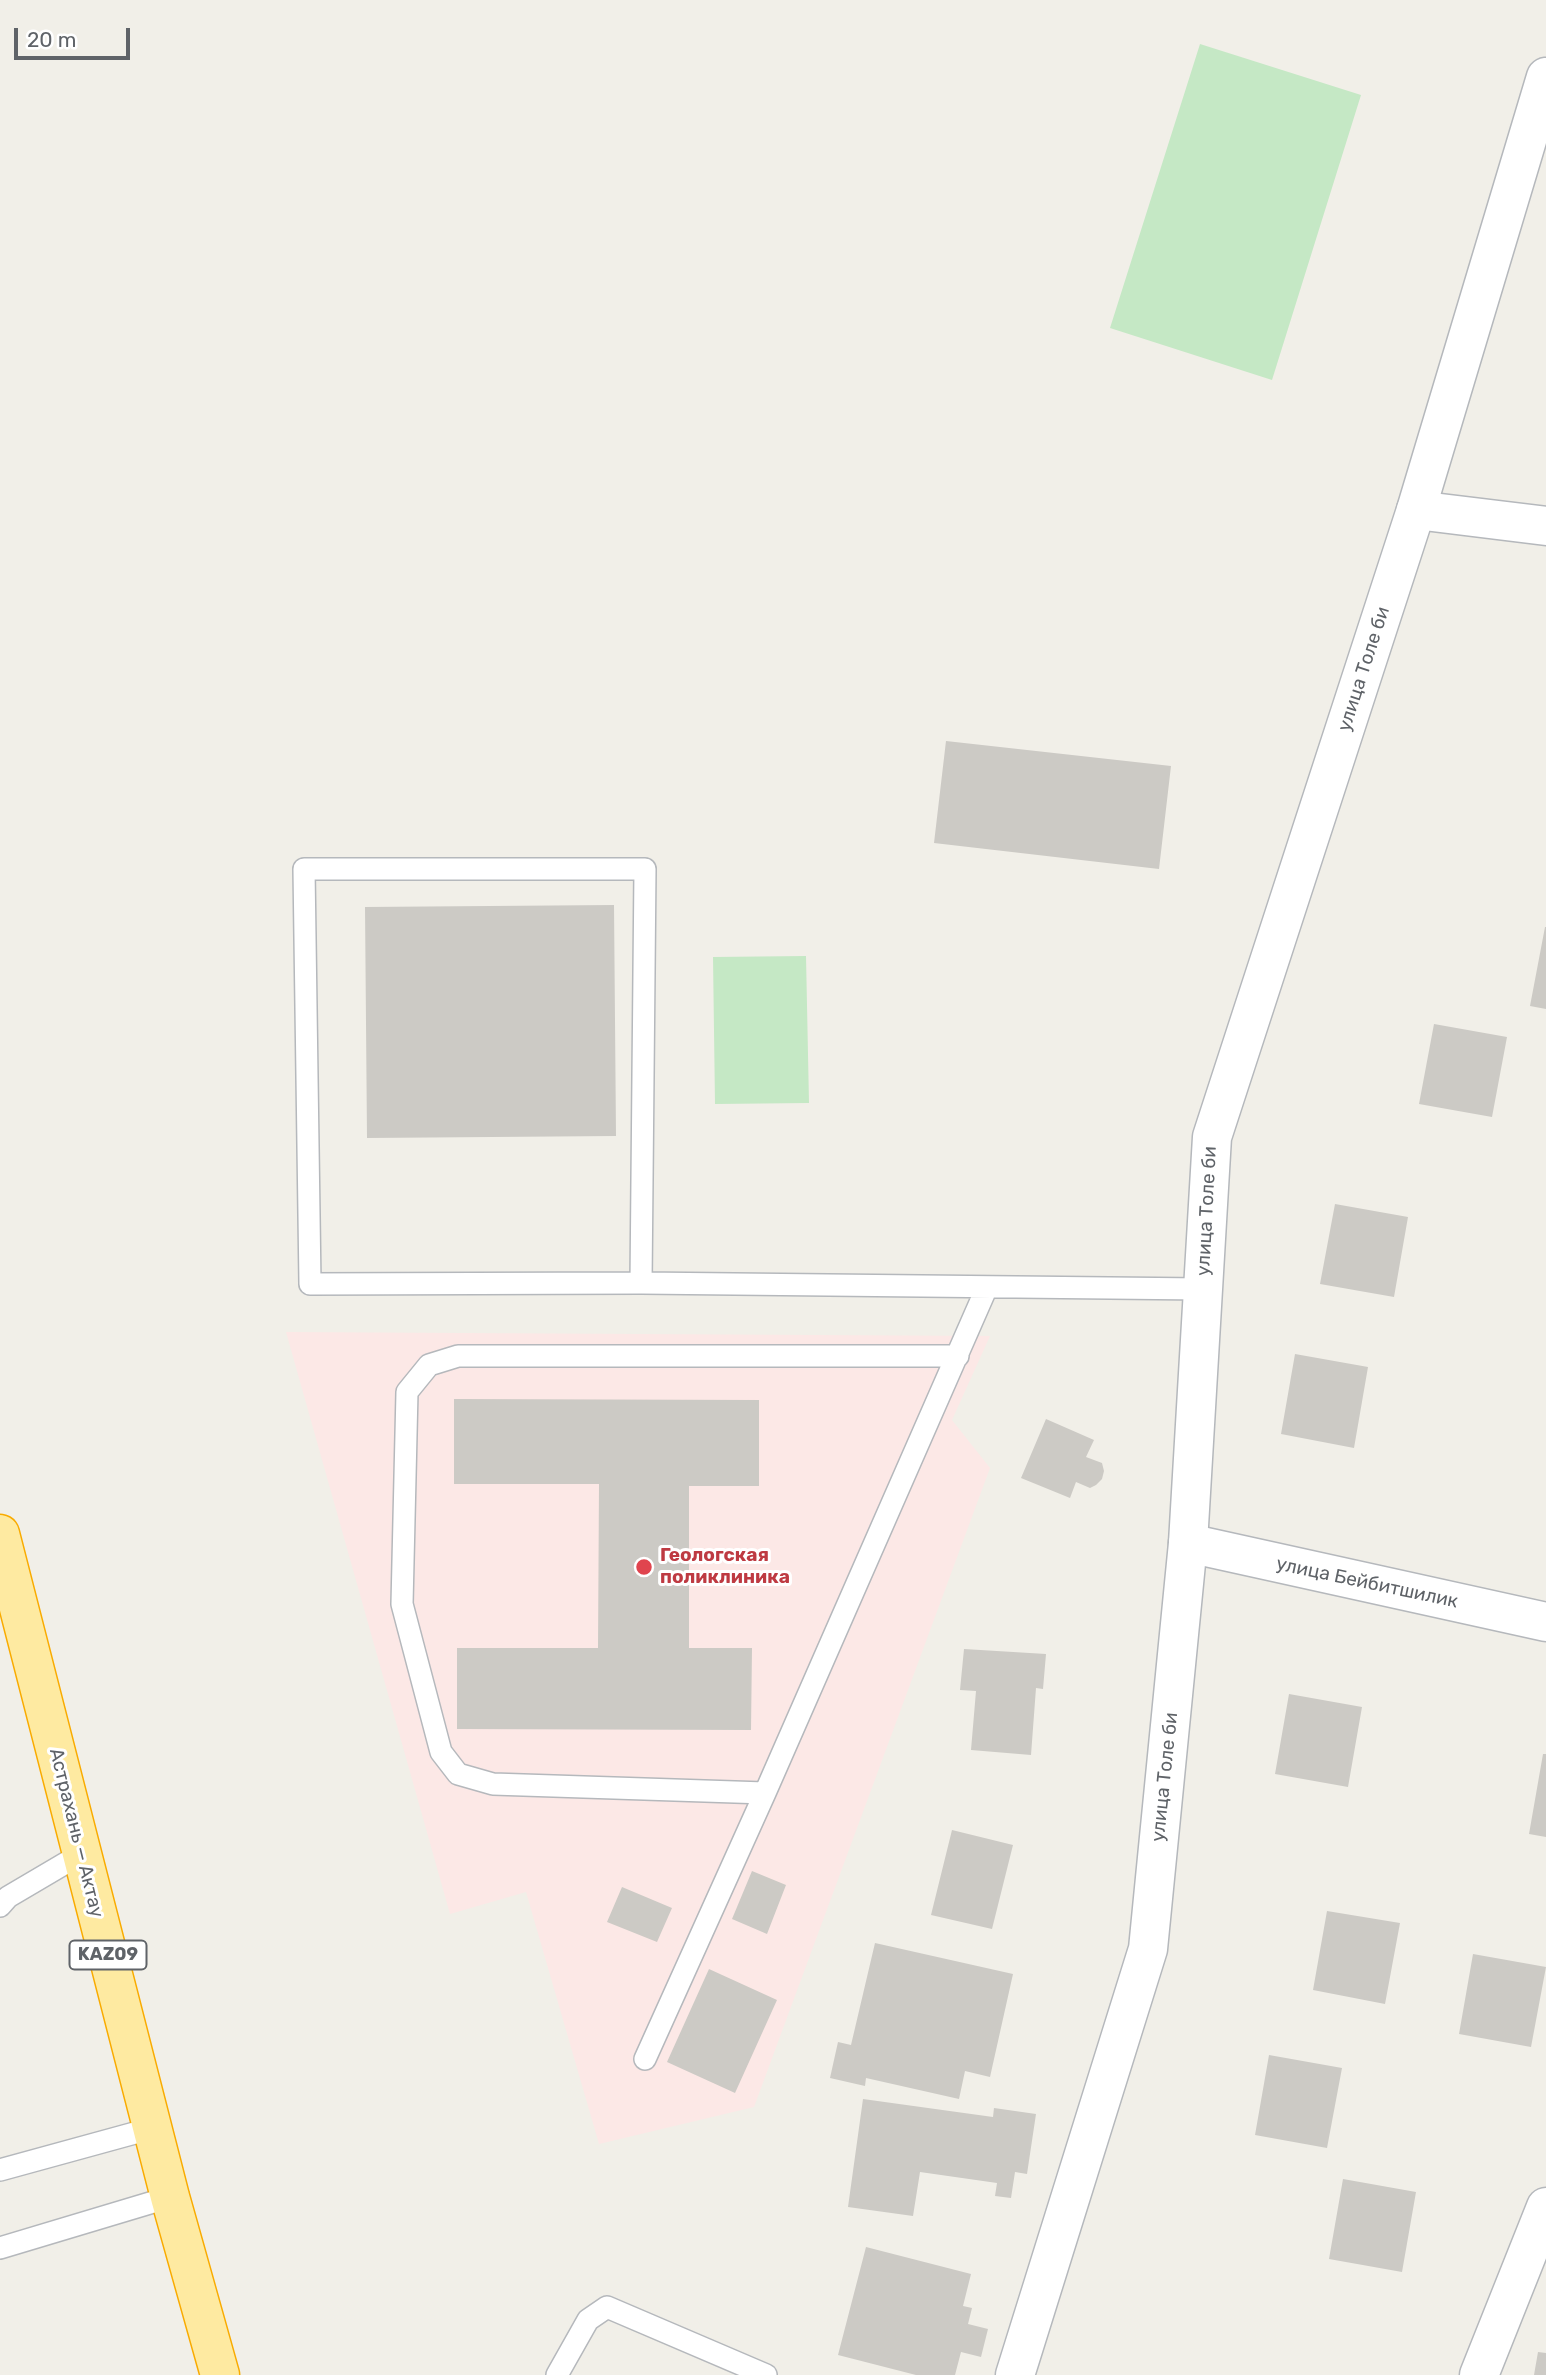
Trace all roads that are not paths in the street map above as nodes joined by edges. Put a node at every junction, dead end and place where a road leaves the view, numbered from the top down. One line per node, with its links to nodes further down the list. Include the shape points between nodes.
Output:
1 (1546, 76): 2 (street, улица Толе би)
2 (1416, 510): 3 (street); 6 (street, улица Толе би, via 1212,1137)
3 (1546, 526)
4 (640, 1283): 4 (lane, via 310,1284 303,869 645,869); 5 (lane)
5 (987, 1287): 6 (lane); 7 (lane)
6 (1203, 1289): 9 (street, улица Толе би)
7 (958, 1356): 11 (lane); 11 (lane, via 458,1356 429,1365 407,1391 402,1604 441,1752 458,1774 494,1784)
8 (0, 1534): 12 (highway, Астрахань — Актау / KAZ09)
9 (1188, 1543): 10 (street, улица Бейбитшилик); 23 (street, улица Толе би, via 1148,1949)
10 (1546, 1622)
11 (765, 1793): 14 (lane)
12 (81, 1854): 13 (lane); 15 (highway, Астрахань — Актау / KAZ09)
13 (0, 1906)
14 (645, 2059)
15 (153, 2127): 16 (lane); 17 (highway, Астрахань — Актау / KAZ09)
16 (0, 2171)
17 (170, 2197): 19 (lane); 20 (highway, Астрахань — Актау / KAZ09)
18 (1546, 2207): 24 (street)
19 (0, 2248)
20 (220, 2375)
21 (557, 2375): 22 (lane, via 588,2320 607,2307)
22 (766, 2375)
23 (1015, 2375)
24 (1479, 2375)

